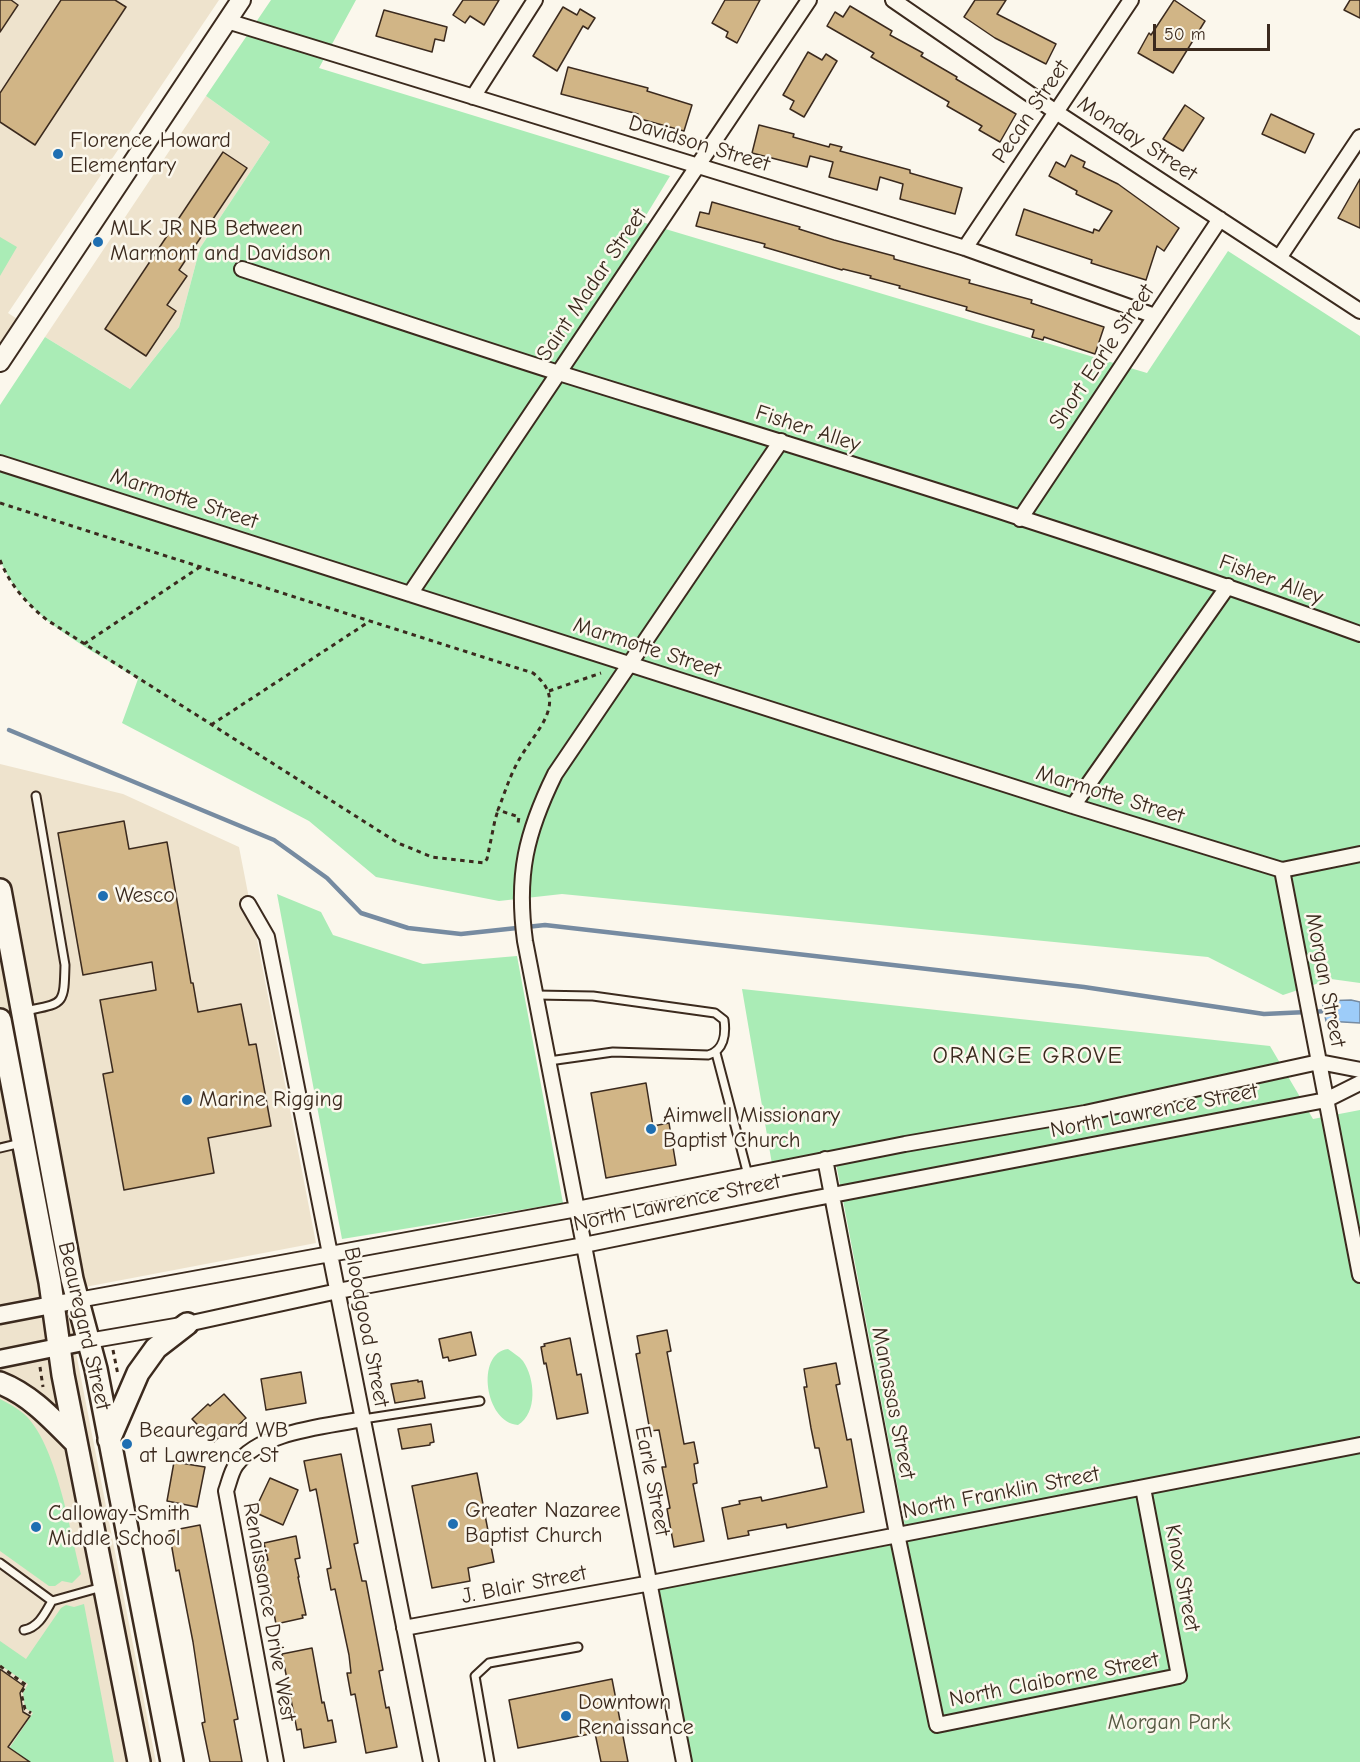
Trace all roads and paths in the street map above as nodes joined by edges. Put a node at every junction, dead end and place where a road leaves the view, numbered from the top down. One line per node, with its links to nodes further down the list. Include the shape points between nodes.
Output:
1 (242, 0): 6 (main road)
2 (535, 0): 7 (street)
3 (809, 0): 10 (street, Saint Madar Street)
4 (892, 0): 8 (street, Monday Street)
5 (1131, 0): 8 (street, Pecan Street)
6 (227, 21): 7 (street, Davidson Street); 17 (main road)
7 (473, 97): 10 (street, Davidson Street)
8 (1056, 112): 11 (street, Monday Street); 12 (street, Pecan Street)
9 (1360, 137): 13 (street)
10 (698, 166): 12 (street, Davidson Street); 18 (street, Saint Madar Street)
11 (1220, 219): 13 (street, Monday Street); 16 (street, Short Earle Street)
12 (965, 248): 16 (street, Davidson Street)
13 (1279, 258): 15 (street, Monday Street)
14 (242, 270): 18 (street, Fisher Alley)
15 (1360, 311)
16 (1155, 316): 22 (street, Short Earle Street)
17 (0, 362)
18 (558, 373): 19 (street, Fisher Alley); 26 (street, Saint Madar Street)
19 (781, 441): 22 (street, Fisher Alley); 30 (street, Earle Street)
20 (0, 464): 26 (street, Marmotte Street)
21 (0, 503): 24 (path)
22 (1020, 519): 25 (street, Fisher Alley)
23 (0, 560): 29 (path, via 24,600)
24 (201, 567): 27 (path); 29 (path)
25 (1228, 586): 28 (street, Fisher Alley); 35 (street)
26 (410, 594): 30 (street, Marmotte Street)
27 (370, 621): 32 (path, via 525,669 540,679); 33 (path)
28 (1360, 634)
29 (84, 644): 33 (path)
30 (629, 664): 35 (street, Marmotte Street); 42 (street, Earle Street, via 555,774 530,831 521,873 521,910)
31 (601, 673): 32 (path)
32 (548, 691): 36 (path, via 549,712 509,778)
33 (211, 725): 36 (path, via 398,843 432,857 484,863)
34 (36, 796): 43 (lane, via 65,965 64,987 56,1005)
35 (1073, 806): 39 (street, Marmotte Street)
36 (498, 810): 37 (path, via 519,817)
37 (518, 826)
38 (1360, 854): 39 (street)
39 (1282, 870): 47 (street, Morgan Street)
40 (0, 890): 43 (main road, Beauregard Street)
41 (248, 904): 58 (street, Bloodgood Street, via 267,937)
42 (536, 995): 45 (lane, via 593,996 715,1013 724,1020 726,1029); 46 (street, Earle Street)
43 (23, 1011): 61 (main road, Beauregard Street)
44 (0, 1020): 51 (main road, Beauregard Street)
45 (716, 1053): 46 (lane, via 613,1052); 54 (lane)
46 (549, 1061): 56 (street, Earle Street)
47 (1319, 1062): 48 (street, North Lawrence Street); 50 (street, Morgan Street); 53 (street, North Lawrence Street, via 1085,1113)
48 (1360, 1070)
49 (1360, 1083): 50 (street, North Lawrence Street)
50 (1326, 1100): 55 (street, North Lawrence Street); 59 (street, Morgan Street)
51 (23, 1142): 52 (lane); 62 (main road, Beauregard Street)
52 (0, 1148)
53 (825, 1159): 54 (street, North Lawrence Street); 55 (street, Manassas Street)
54 (748, 1175): 56 (street, North Lawrence Street)
55 (832, 1196): 57 (street, North Lawrence Street); 79 (street, Manassas Street)
56 (577, 1209): 57 (street, Earle Street); 58 (street, North Lawrence Street)
57 (584, 1245): 60 (street, North Lawrence Street); 81 (street, Earle Street)
58 (330, 1254): 60 (street, Bloodgood Street); 61 (street, North Lawrence Street)
59 (1360, 1275)
60 (338, 1291): 64 (street, North Lawrence Street); 74 (street, Bloodgood Street)
61 (78, 1300): 62 (street, North Lawrence Street); 65 (main road, Beauregard Street)
62 (53, 1305): 63 (street, North Lawrence Street); 66 (main road, Beauregard Street)
63 (4, 1311)
64 (187, 1324): 65 (street, North Lawrence Street); 75 (main road, via 156,1348 138,1373)
65 (88, 1341): 66 (street, North Lawrence Street); 75 (main road, Beauregard Street)
66 (59, 1347): 68 (street, North Lawrence Street); 76 (main road, Beauregard Street)
67 (113, 1350): 70 (path)
68 (0, 1359)
69 (39, 1365): 72 (path)
70 (118, 1376)
71 (0, 1383): 76 (main road, via 39,1406)
72 (44, 1389)
73 (480, 1401): 74 (lane)
74 (363, 1419): 84 (street, Bloodgood Street); 93 (street, Renaissance Drive West, via 274,1438 251,1449 235,1466 226,1491)
75 (109, 1440): 92 (main road, Beauregard Street)
76 (76, 1443): 82 (main road, Beauregard Street)
77 (1360, 1445): 78 (street, North Franklin Street)
78 (1143, 1488): 79 (street, North Franklin Street); 88 (street, Knox Street)
79 (897, 1534): 81 (street, North Franklin Street); 90 (street, Manassas Street)
80 (0, 1563): 83 (lane)
81 (651, 1583): 84 (street, J. Blair Street); 96 (street, Earle Street)
82 (104, 1586): 83 (lane); 91 (main road, Beauregard Street)
83 (52, 1601): 85 (lane, via 42,1619)
84 (404, 1628): 94 (street, Bloodgood Street)
85 (24, 1630)
86 (578, 1647): 95 (lane, via 489,1664 475,1676)
87 (0, 1666): 89 (path, via 26,1685 21,1693 25,1709)
88 (1179, 1676): 90 (street, North Claiborne Street)
89 (32, 1713)
90 (936, 1725)
91 (139, 1762)
92 (172, 1762)
93 (276, 1762)
94 (431, 1762)
95 (490, 1762)
96 (684, 1762)

